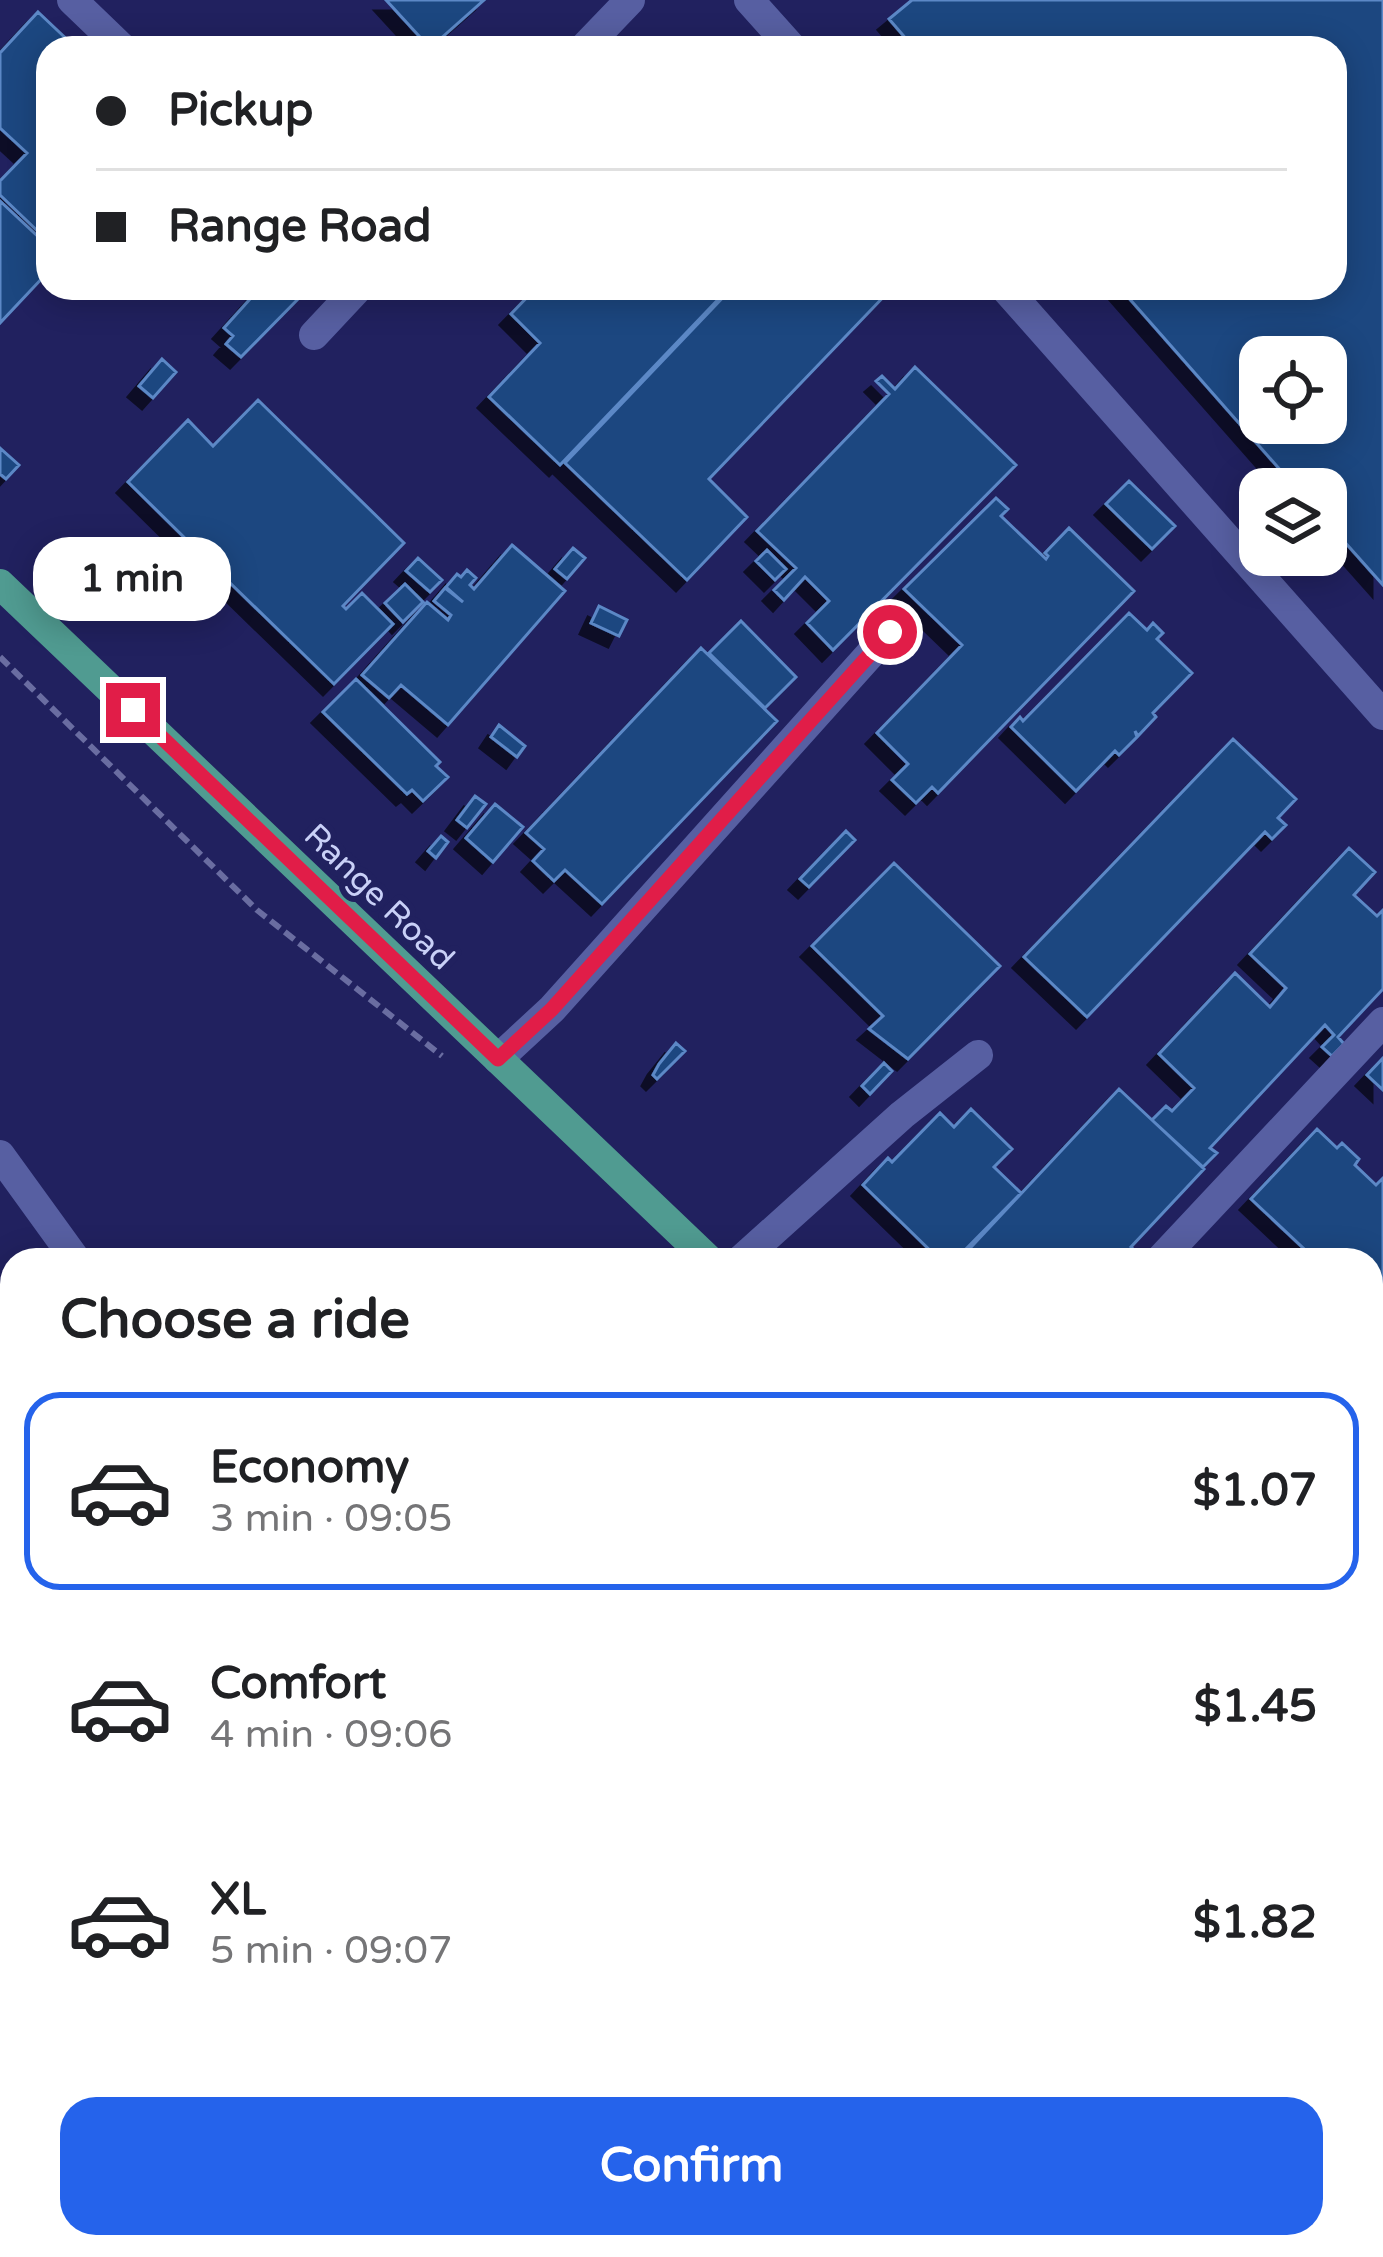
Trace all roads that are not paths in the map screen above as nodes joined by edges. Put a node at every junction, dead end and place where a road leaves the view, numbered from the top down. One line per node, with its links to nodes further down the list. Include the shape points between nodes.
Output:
1 (72, 0): 4 (street)
2 (630, 0): 5 (street)
3 (749, 0): 6 (street)
4 (110, 36)
5 (596, 36)
6 (781, 36)
7 (347, 300): 9 (street)
8 (1016, 300): 12 (street)
9 (314, 334)
10 (0, 584): 15 (main road, Range Road)
11 (890, 632): 15 (street)
12 (1383, 715)
13 (1383, 1022): 20 (street)
14 (978, 1055): 19 (street)
15 (498, 1059): 18 (main road, Range Road)
16 (0, 1155): 17 (street)
17 (67, 1248)
18 (696, 1248)
19 (753, 1248)
20 (1171, 1248)

